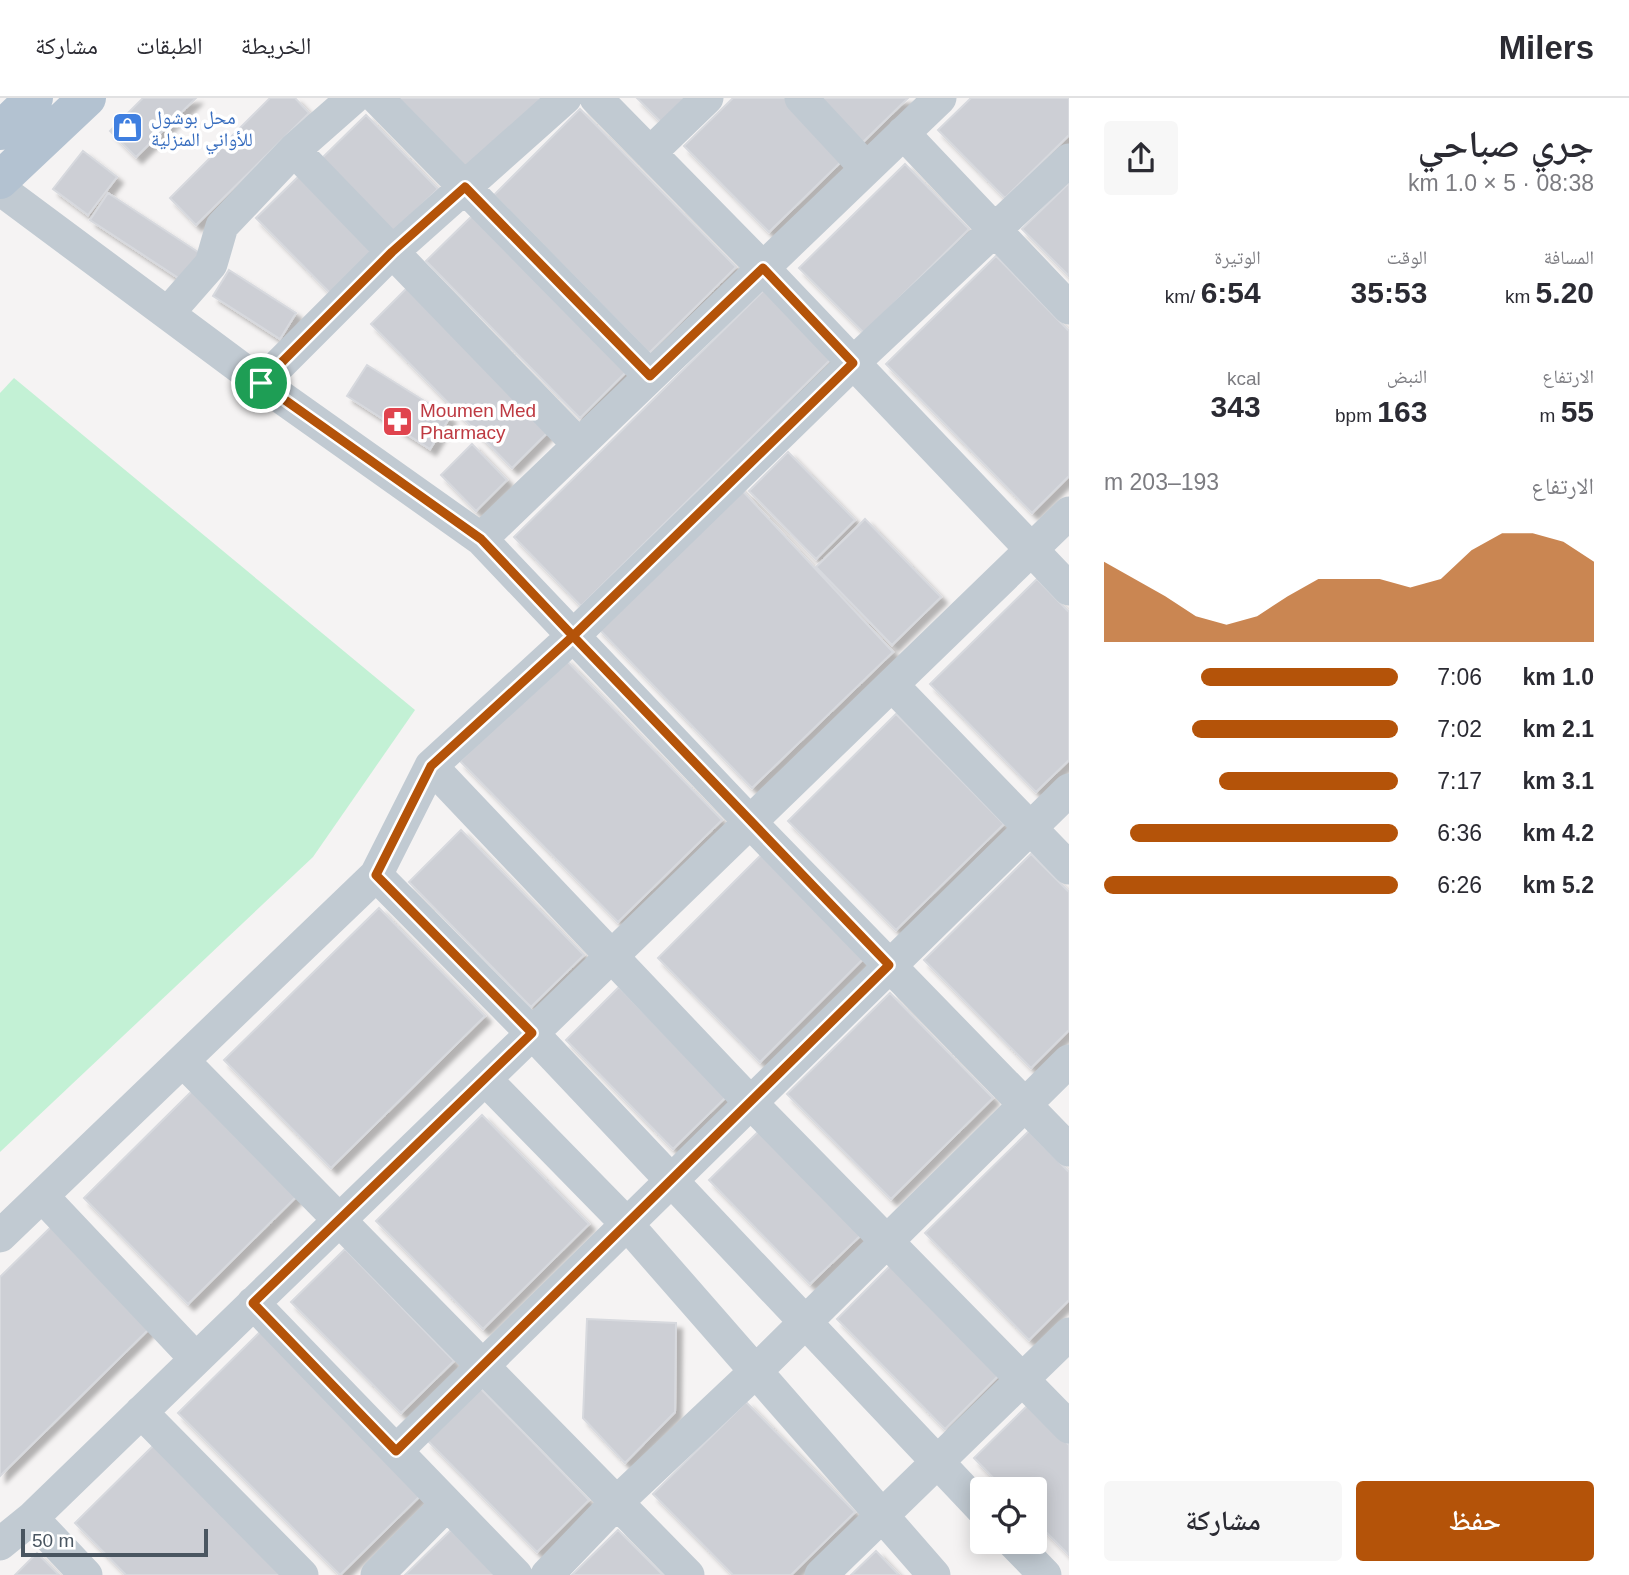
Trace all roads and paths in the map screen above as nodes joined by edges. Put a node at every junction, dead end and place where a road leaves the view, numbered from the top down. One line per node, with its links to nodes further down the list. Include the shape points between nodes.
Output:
1 (34, 98): 10 (main road)
2 (87, 98): 16 (main road)
3 (353, 98): 12 (street)
4 (377, 98): 17 (street)
5 (565, 98): 17 (street)
6 (596, 98): 13 (street)
7 (707, 98): 13 (street)
8 (801, 98): 15 (street)
9 (940, 98): 11 (street)
10 (0, 131)
11 (903, 133): 15 (street); 19 (street)
12 (294, 150): 20 (street); 23 (street, via 222,226 211,264)
13 (650, 153): 21 (street)
14 (1069, 160): 19 (street)
15 (866, 168): 21 (street)
16 (0, 180)
17 (465, 187): 20 (street); 25 (street)
18 (0, 189): 23 (street)
19 (994, 231): 22 (street); 24 (street)
20 (392, 252): 26 (street); 27 (street)
21 (763, 268): 24 (street); 25 (street)
22 (1069, 308)
23 (169, 313): 26 (street)
24 (853, 363): 30 (street); 32 (street)
25 (650, 376): 27 (street)
26 (261, 383): 29 (street)
27 (579, 445): 29 (street)
28 (1069, 513): 30 (street)
29 (481, 539): 32 (street)
30 (1032, 550): 31 (street); 33 (street)
31 (1069, 589)
32 (573, 636): 34 (street); 36 (street)
33 (892, 685): 36 (street); 37 (street)
34 (431, 766): 39 (street); 40 (street)
35 (1069, 790): 37 (street)
36 (750, 822): 40 (street); 41 (street)
37 (1030, 828): 38 (street); 41 (street)
38 (1069, 868)
39 (376, 875): 42 (street); 43 (street)
40 (611, 956): 42 (street); 46 (street)
41 (889, 965): 46 (street); 47 (street)
42 (532, 1033): 45 (street); 49 (street)
43 (183, 1061): 50 (street); 51 (street)
44 (1069, 1061): 47 (street)
45 (485, 1079): 51 (street); 52 (street)
46 (751, 1103): 49 (street); 54 (street)
47 (1025, 1105): 48 (street); 54 (street)
48 (1069, 1150)
49 (670, 1180): 52 (street); 56 (street)
50 (43, 1196): 53 (street); 58 (street)
51 (340, 1220): 55 (street); 59 (street)
52 (625, 1223): 59 (street); 60 (street)
53 (0, 1236)
54 (886, 1240): 56 (street); 61 (street)
55 (253, 1303): 58 (street); 64 (street)
56 (804, 1321): 60 (street); 65 (street)
57 (1069, 1334): 61 (street)
58 (196, 1359): 62 (street)
59 (482, 1364): 64 (street); 67 (street)
60 (756, 1371): 67 (street); 69 (street)
61 (1022, 1380): 63 (street); 65 (street)
62 (141, 1412): 70 (street); 74 (street)
63 (1069, 1427)
64 (396, 1451): 68 (street)
65 (937, 1462): 66 (street); 69 (street)
66 (970, 1496)
67 (617, 1502): 77 (street); 78 (street)
68 (447, 1504): 75 (street); 76 (street)
69 (882, 1516): 79 (street); 80 (street)
70 (32, 1518): 71 (street); 73 (street)
71 (0, 1544)
72 (1025, 1554): 81 (street)
73 (86, 1575)
74 (302, 1575)
75 (377, 1575)
76 (516, 1575)
77 (547, 1575)
78 (688, 1575)
79 (821, 1575)
80 (934, 1575)
81 (1045, 1575)

